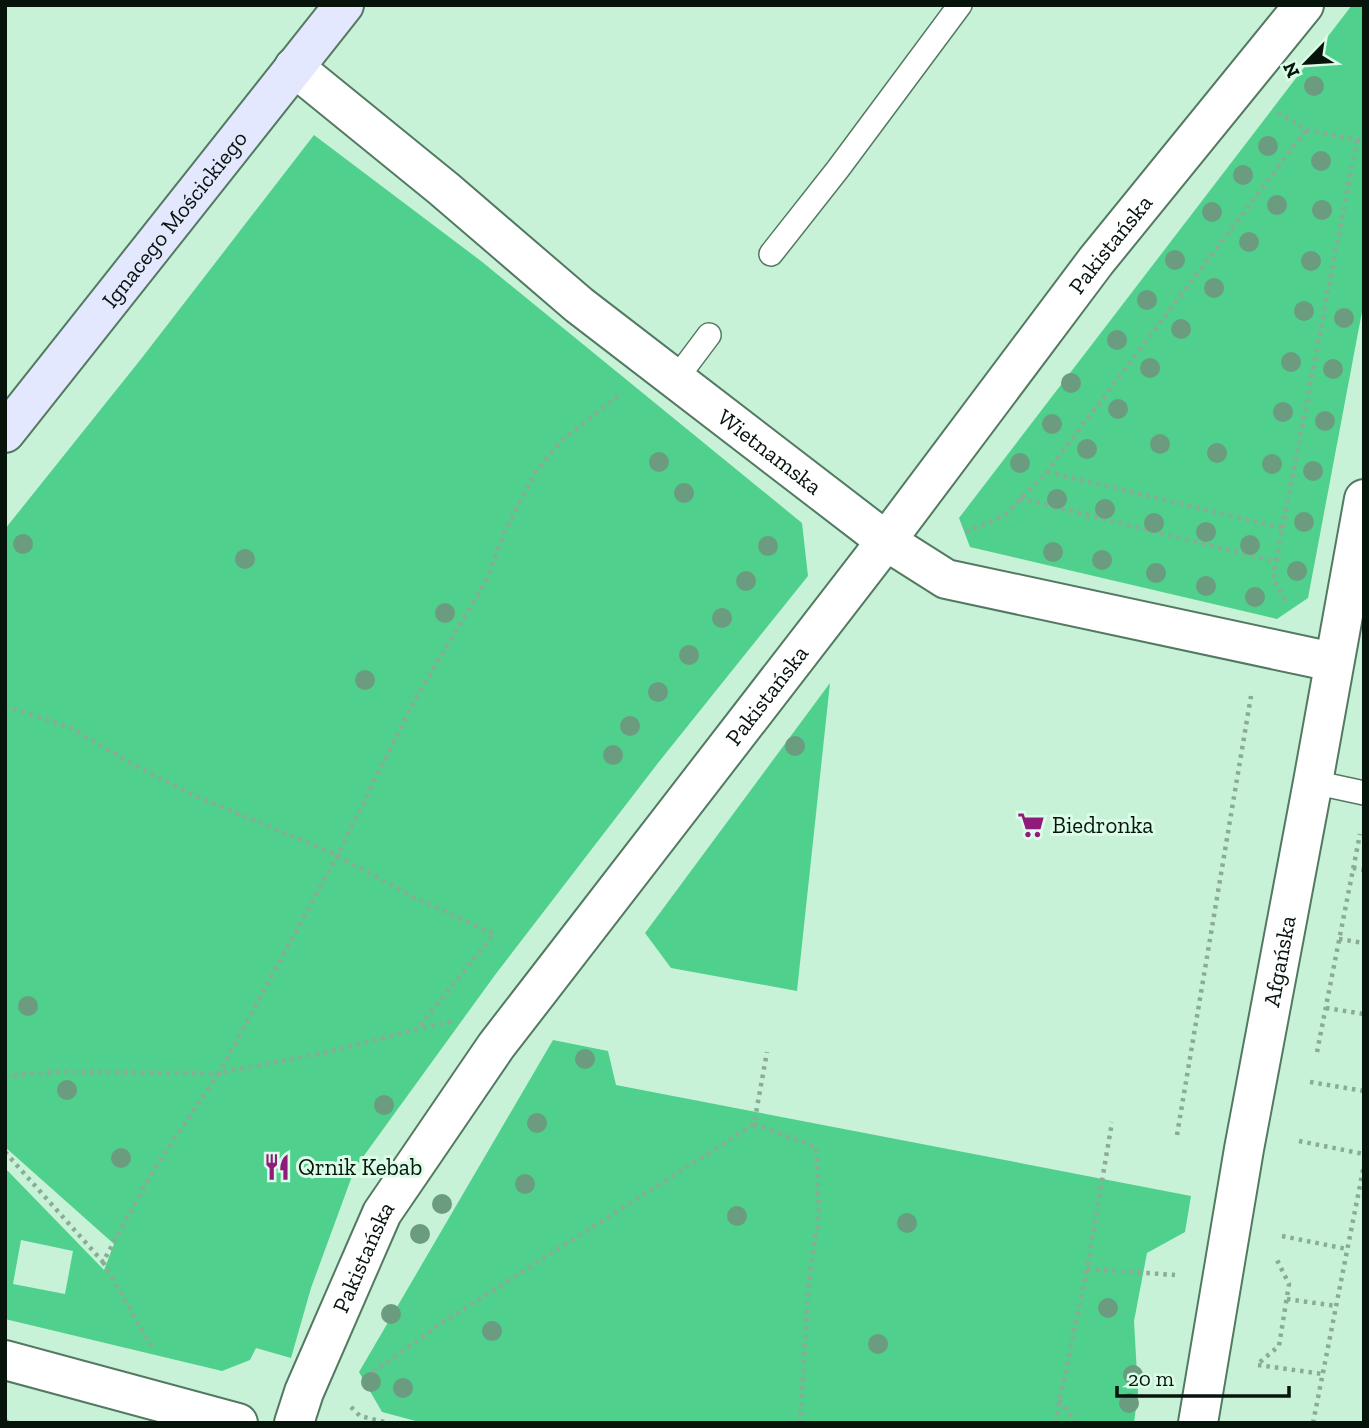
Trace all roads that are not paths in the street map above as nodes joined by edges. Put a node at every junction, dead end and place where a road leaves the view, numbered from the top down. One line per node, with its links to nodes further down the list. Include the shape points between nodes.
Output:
1 (344, 5): 4 (street, Ignacego Mościckiego)
2 (960, 5): 5 (lane)
3 (1304, 5): 10 (street, Pakistańska, via 1096,261)
4 (294, 67): 7 (street, Wietnamska); 8 (street, Ignacego Mościckiego)
5 (771, 254)
6 (709, 335): 7 (lane)
7 (663, 370): 10 (street, Wietnamska)
8 (5, 433)
9 (1364, 499): 11 (street, Afgańska)
10 (886, 541): 11 (street, Wietnamska, via 946,579); 17 (street, Pakistańska, via 496,1046 382,1213)
11 (1333, 662): 12 (street, Afgańska)
12 (1313, 782): 13 (lane); 18 (street, Afgańska)
13 (1364, 793)
14 (5, 1360): 15 (street)
15 (142, 1410): 16 (street)
16 (238, 1423)
17 (294, 1423)
18 (1198, 1423)

